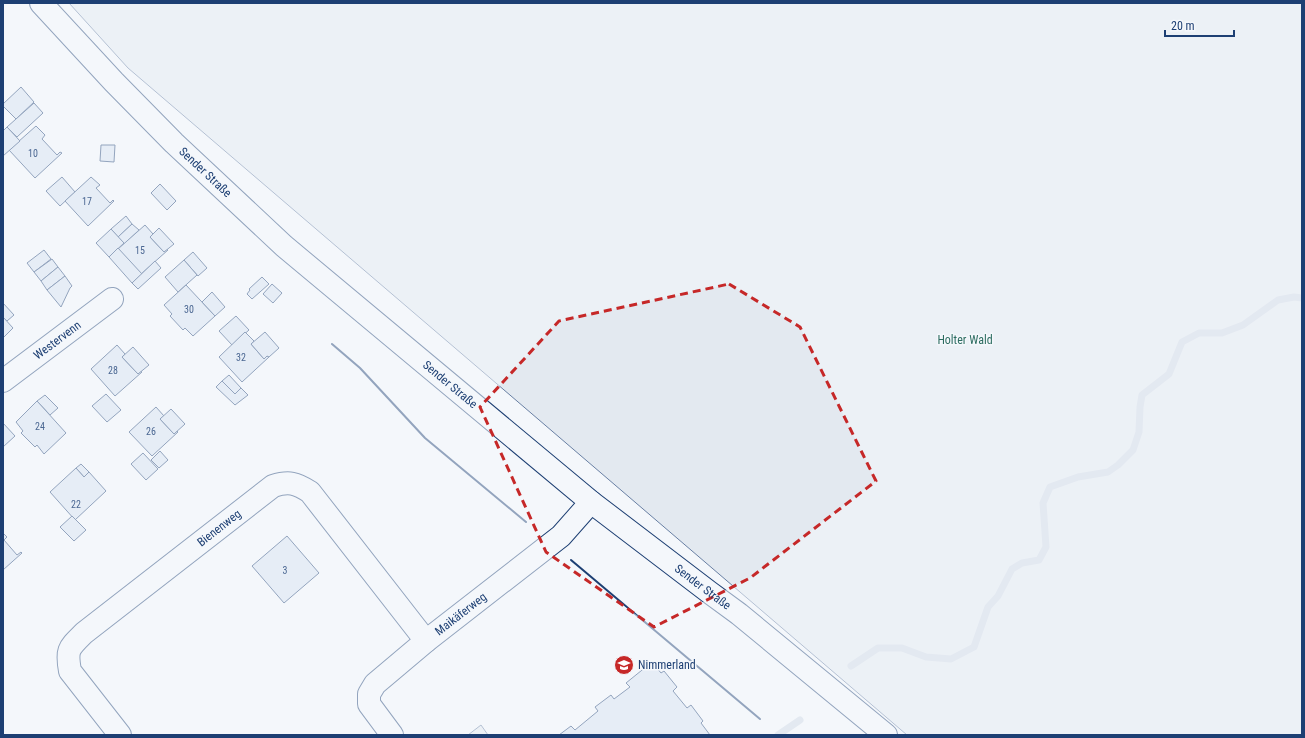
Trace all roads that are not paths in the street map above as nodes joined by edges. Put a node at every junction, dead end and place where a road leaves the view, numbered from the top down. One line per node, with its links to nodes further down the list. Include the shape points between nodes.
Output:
1 (41, 3): 4 (main road, Sender Straße, via 163,132 284,246)
2 (112, 299): 3 (main road, Westervenn)
3 (3, 381)
4 (591, 502): 5 (main road, Maikäferweg, via 561,536); 8 (main road, Sender Straße, via 740,614)
5 (426, 641): 6 (main road, Bienenweg, via 310,492 297,484 283,483 273,486 84,633 70,647 67,658 70,671); 7 (main road, Maikäferweg, via 375,684 369,694 368,704)
6 (120, 735)
7 (392, 735)
8 (886, 735)

